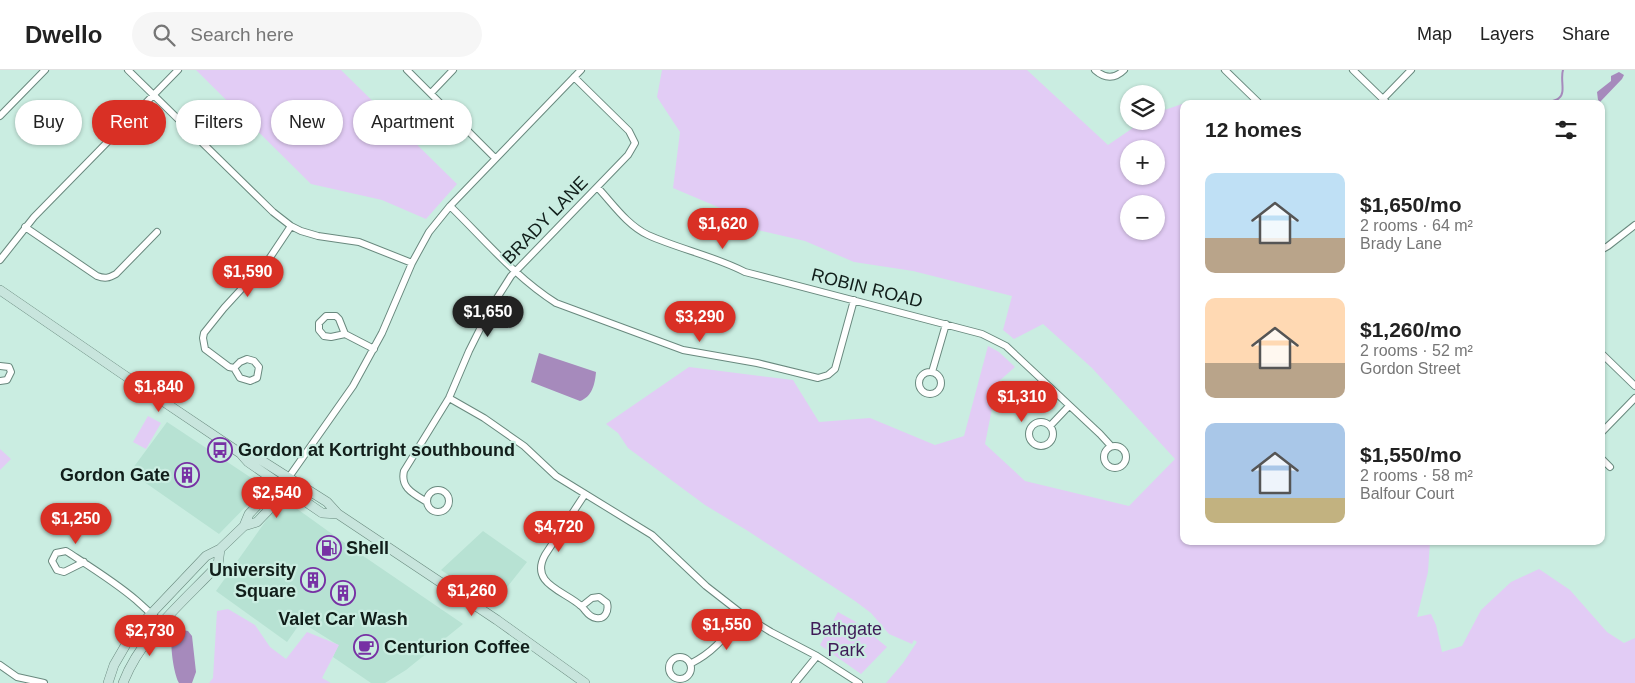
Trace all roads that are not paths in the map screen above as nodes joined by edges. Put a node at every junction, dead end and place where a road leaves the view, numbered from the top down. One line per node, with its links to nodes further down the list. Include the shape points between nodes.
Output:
1 (45, 70): 18 (street)
2 (128, 70): 14 (street)
3 (178, 70): 14 (street)
4 (408, 70): 13 (street)
5 (453, 70): 13 (street)
6 (581, 70): 12 (street)
7 (1096, 70): 8 (street, via 1107,77 1116,76)
8 (1124, 70)
9 (1225, 70): 15 (street)
10 (1353, 70): 16 (street)
11 (1411, 70): 17 (street)
12 (574, 77): 19 (street); 20 (street, BRADY LANE, via 628,131 635,143)
13 (431, 93): 19 (street)
14 (153, 95): 23 (street); 24 (street)
15 (1256, 100)
16 (1381, 100)
17 (1385, 100)
18 (0, 116)
19 (495, 158): 21 (street)
20 (598, 188): 29 (street, BRADY LANE); 31 (street, ROBIN ROAD, via 628,221 647,234 745,272)
21 (450, 206): 28 (street, via 429,232); 29 (street)
22 (1635, 225): 26 (street)
23 (291, 226): 28 (street, via 318,236 368,245); 37 (street, via 269,259 204,333 205,349)
24 (25, 227): 25 (street, via 102,278 116,274); 27 (street)
25 (157, 232)
26 (1605, 248)
27 (0, 260)
28 (412, 263): 34 (street)
29 (514, 271): 31 (street, via 556,303 682,350 818,378 835,369); 41 (street, BRADY LANE, via 490,309)
30 (0, 290): 47 (main road)
31 (854, 300): 32 (street, ROBIN ROAD)
32 (946, 324): 38 (street); 43 (street, ROBIN ROAD, via 982,334 1006,346)
33 (345, 334): 34 (street)
34 (374, 349): 50 (street, via 353,386)
35 (1605, 358): 40 (street)
36 (0, 366): 39 (street, via 9,367 11,372 7,380)
37 (234, 368)
38 (932, 372)
39 (0, 382)
40 (1635, 386)
41 (450, 398): 52 (street, via 516,440 556,476); 53 (street, BRADY LANE, via 404,471 406,488)
42 (1635, 398): 45 (street)
43 (1069, 406): 44 (street); 46 (street, ROBIN ROAD)
44 (1050, 426)
45 (1605, 429)
46 (1111, 446)
47 (240, 453): 50 (main road, via 253,455); 51 (main road)
48 (1605, 462): 49 (street)
49 (1610, 467)
50 (290, 478): 51 (main road); 54 (main road, via 327,502)
51 (283, 485): 54 (main road, via 322,513); 55 (main road, via 270,492 249,514 244,526)
52 (585, 494): 57 (street, via 541,565 542,575 548,584); 59 (street, via 652,535 706,586)
53 (426, 502)
54 (338, 514): 68 (main road)
55 (220, 549): 58 (main road, via 206,556); 60 (main road, via 218,565)
56 (84, 562): 56 (street, via 66,551 56,552 52,561 57,570 64,572); 58 (street)
57 (582, 606)
58 (151, 614): 60 (street); 66 (main road, via 132,634 114,665)
59 (742, 614): 61 (street); 62 (street, via 713,650)
60 (162, 623): 67 (main road, via 142,647)
61 (817, 656): 69 (street); 70 (street)
62 (690, 664)
63 (0, 665): 64 (street)
64 (17, 680): 65 (street)
65 (44, 683)
66 (108, 683)
67 (123, 683)
68 (585, 683)
69 (794, 683)
70 (859, 683)

